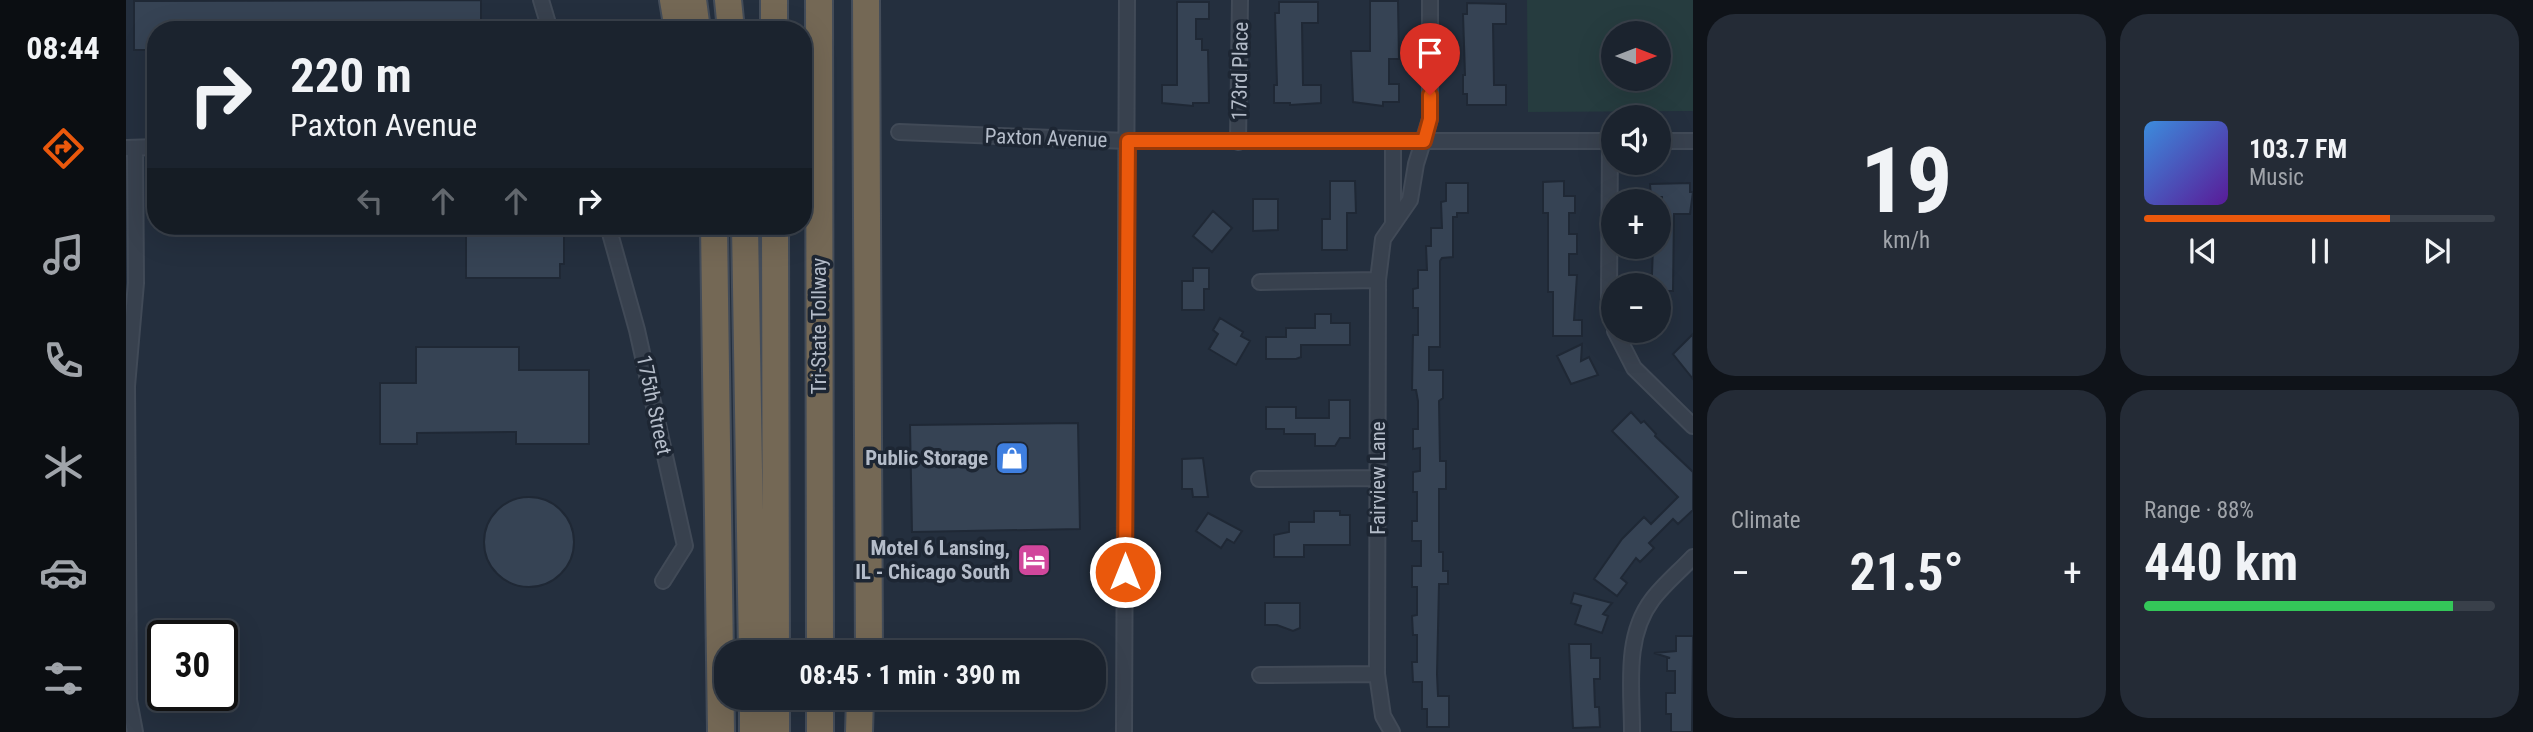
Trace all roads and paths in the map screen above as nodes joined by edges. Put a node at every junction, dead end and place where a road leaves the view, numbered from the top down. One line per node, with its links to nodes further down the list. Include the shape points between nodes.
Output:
1 (541, 0): 11 (street)
2 (673, 0): 12 (highway)
3 (693, 0): 13 (highway)
4 (728, 0): 14 (highway)
5 (774, 0): 15 (highway)
6 (819, 0): 46 (highway, Tri-State Tollway)
7 (866, 0): 41 (highway)
8 (1128, 0): 17 (street)
9 (1240, 0): 23 (street, 173rd Place)
10 (1430, 0): 19 (street, Fairview Lane, via 1430,119)
11 (547, 21)
12 (676, 21)
13 (696, 21)
14 (730, 21)
15 (774, 21)
16 (899, 132): 17 (street, Paxton Avenue)
17 (1128, 141): 23 (street, Paxton Avenue); 63 (street)
18 (1393, 141): 19 (street, Paxton Avenue); 23 (street, Paxton Avenue); 26 (street, Fairview Lane)
19 (1424, 141): 20 (street, Paxton Avenue); 26 (street, Fairview Lane, via 1410,200)
20 (1601, 141)
21 (1671, 141): 22 (street)
22 (1693, 141)
23 (1238, 142)
24 (131, 148): 37 (street, via 136,283)
25 (1611, 175): 32 (street)
26 (1393, 223): 33 (street, Fairview Lane, via 1380,249)
27 (611, 235): 43 (street, 175th Street, via 638,330 685,546)
28 (706, 235): 35 (highway)
29 (714, 235): 35 (highway)
30 (746, 235): 44 (highway)
31 (775, 235): 45 (highway, Tri-State Tollway)
32 (1609, 273)
33 (1378, 280): 34 (street); 40 (street, Fairview Lane)
34 (1260, 282)
35 (716, 334): 57 (highway)
36 (1621, 343): 38 (street, via 1634,368)
37 (127, 386): 56 (street, via 130,700)
38 (1693, 426)
39 (1259, 478): 40 (street)
40 (1378, 478): 49 (street, Fairview Lane)
41 (867, 528): 47 (highway); 48 (highway)
42 (1693, 557): 65 (street, via 1653,599 1636,630)
43 (663, 581)
44 (752, 640)
45 (776, 640)
46 (820, 640)
47 (863, 640)
48 (869, 640)
49 (1377, 674): 50 (street); 64 (street, Fairview Lane, via 1382,716)
50 (1260, 675)
51 (753, 710): 58 (highway)
52 (776, 710): 59 (highway)
53 (820, 710): 60 (highway)
54 (860, 710): 61 (highway)
55 (870, 710): 62 (highway)
56 (135, 732)
57 (722, 732)
58 (753, 732)
59 (776, 732)
60 (820, 732)
61 (859, 732)
62 (870, 732)
63 (1124, 732)
64 (1392, 732)
65 (1632, 732)

